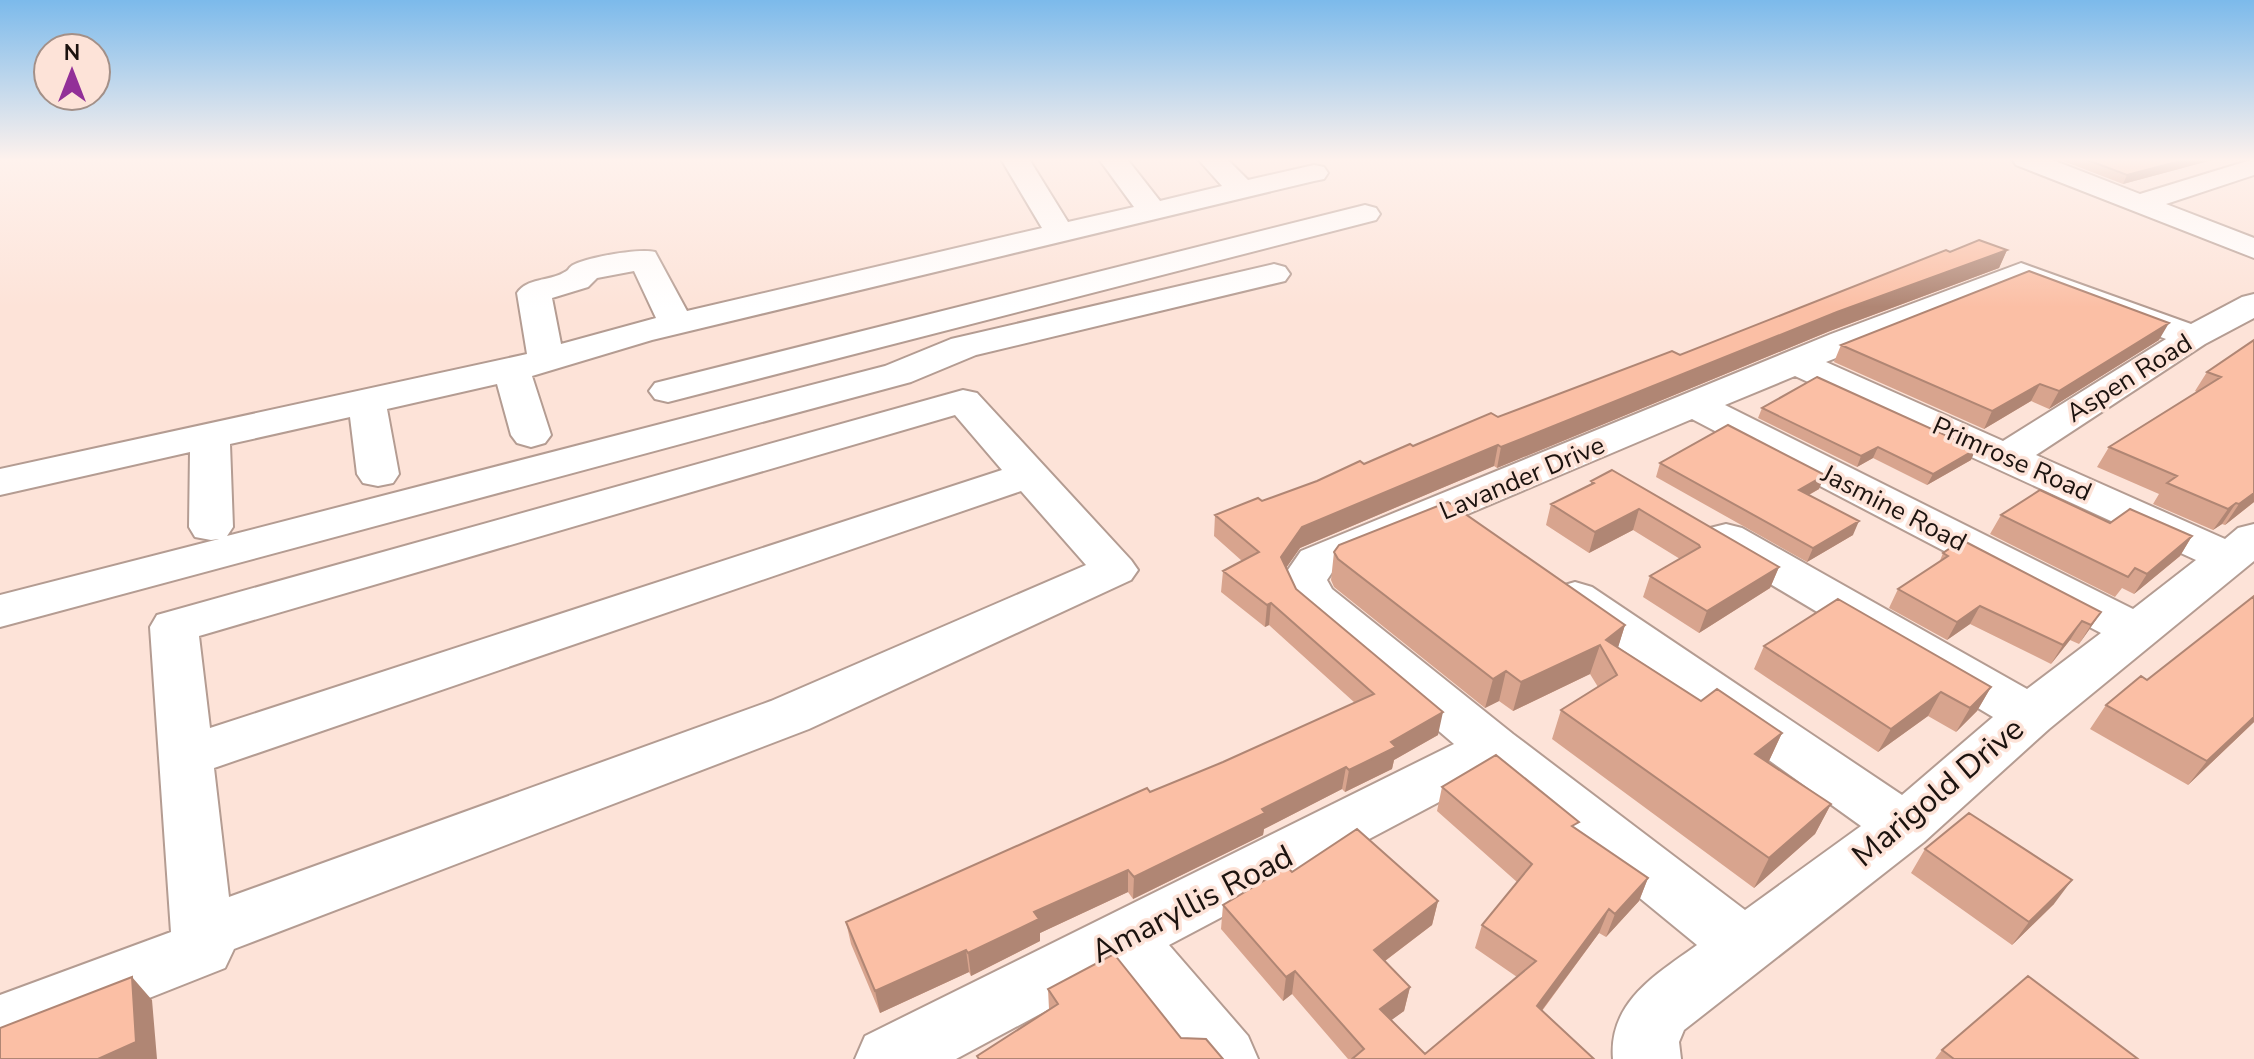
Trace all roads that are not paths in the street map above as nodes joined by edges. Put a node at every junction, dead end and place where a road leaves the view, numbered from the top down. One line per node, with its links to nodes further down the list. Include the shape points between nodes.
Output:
1 (1045, 208): 7 (street)
2 (1151, 208): 6 (street)
3 (1164, 208): 6 (street)
4 (1357, 208): 11 (street, via 1378,222 670,396)
5 (2148, 208): 8 (street)
6 (1153, 211): 7 (street)
7 (1060, 233): 11 (street)
8 (2254, 249)
9 (1274, 274): 29 (street, via 964,347 898,374)
10 (2254, 304): 12 (street, Aspen Road)
11 (659, 328): 14 (street); 14 (street, via 644,259 586,271 576,280 534,293)
12 (2193, 337): 13 (street, Lavander Drive, via 2021,273); 20 (street, Aspen Road)
13 (1797, 363): 16 (street, Lavander Drive); 20 (street, Primrose Road)
14 (529, 365): 15 (street); 17 (street)
15 (367, 401): 18 (street); 21 (street)
16 (1694, 405): 19 (street, Lavander Drive); 30 (street, Jasmine Road)
17 (531, 435)
18 (210, 436): 24 (street); 26 (street)
19 (1579, 453): 23 (street); 32 (street, Lavander Drive, via 1468,524 1317,561 1304,580 1313,598)
20 (2007, 456): 27 (street, Primrose Road)
21 (378, 474)
22 (1028, 475): 33 (street); 33 (street, via 963,401 174,627); 35 (street, via 1115,570 790,715)
23 (1620, 476)
24 (0, 482)
25 (1689, 516): 31 (street)
26 (211, 527)
27 (2240, 547): 30 (street, Marigold Drive)
28 (1540, 574): 34 (street)
29 (0, 611)
30 (2137, 631): 31 (street, Marigold Drive)
31 (2030, 715): 34 (street, Marigold Drive)
32 (1494, 748): 36 (street, Amaryllis Road); 37 (street, Lavander Drive)
33 (186, 757): 35 (street)
34 (1904, 826): 37 (street, Marigold Drive)
35 (202, 934): 38 (street, via 203,948)
36 (1125, 939): 39 (street, Amaryllis Road); 40 (street)
37 (1745, 946): 41 (street, Marigold Drive, via 1661,1009 1645,1041)
38 (0, 1026)
39 (889, 1059)
40 (1224, 1059)
41 (1647, 1059)

